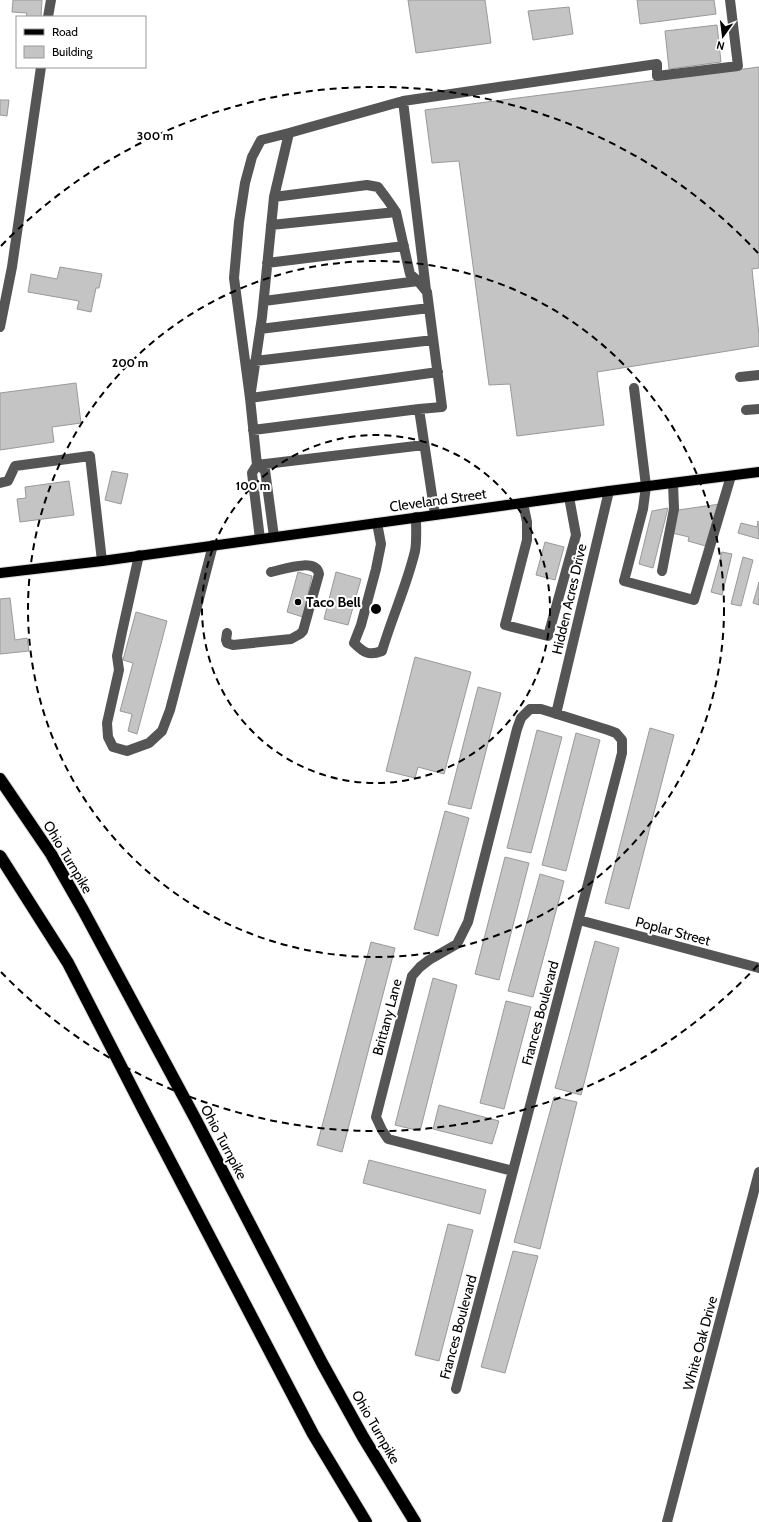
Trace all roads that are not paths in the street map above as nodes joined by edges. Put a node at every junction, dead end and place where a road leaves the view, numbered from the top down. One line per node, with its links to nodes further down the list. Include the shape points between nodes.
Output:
1 (51, 0): 3 (street)
2 (730, 0): 5 (street, via 738,66 658,76 657,64)
3 (48, 16)
4 (41, 68): 16 (street, via 12,268)
5 (403, 100): 6 (street); 13 (street)
6 (289, 133): 7 (street); 24 (street, via 261,140 252,157 243,196 234,278)
7 (274, 197): 8 (street, via 367,185 378,187); 9 (street)
8 (396, 212): 9 (street); 10 (street)
9 (271, 225): 11 (street)
10 (404, 246): 11 (street); 12 (street, via 410,274)
11 (267, 263): 14 (street)
12 (418, 281): 13 (street); 14 (street)
13 (427, 292): 15 (street)
14 (264, 301): 17 (street)
15 (429, 308): 17 (street); 18 (street)
16 (0, 327)
17 (260, 329): 19 (street)
18 (433, 340): 19 (street); 20 (street)
19 (255, 361): 24 (street)
20 (438, 372): 24 (street); 25 (street, via 442,407)
21 (759, 375): 22 (street)
22 (740, 377)
23 (634, 388): 35 (street)
24 (250, 398): 28 (street)
25 (419, 409): 28 (street); 29 (street)
26 (759, 409): 27 (street)
27 (746, 410)
28 (253, 430): 30 (street)
29 (424, 445): 30 (street); 39 (street)
30 (257, 465): 42 (street, via 265,470); 43 (street, via 252,473)
31 (759, 472): 32 (main road, Cleveland Street)
32 (731, 476): 34 (main road, Cleveland Street); 35 (street, via 694,600 624,581 643,509)
33 (0, 483): 46 (street, via 8,481 15,466 90,456)
34 (673, 483): 35 (main road, Cleveland Street); 47 (street, via 674,509)
35 (646, 486): 36 (main road, Cleveland Street)
36 (609, 491): 37 (main road, Cleveland Street); 52 (street, Hidden Acres Drive)
37 (569, 497): 38 (main road, Cleveland Street); 38 (street, via 576,535 548,636 505,625 527,540)
38 (523, 503): 39 (main road, Cleveland Street)
39 (435, 515): 40 (main road, Cleveland Street)
40 (416, 517): 41 (main road, Cleveland Street); 41 (street, via 415,550 398,607 382,651 375,654 363,652 354,643 361,625 381,544)
41 (377, 523): 42 (main road, Cleveland Street)
42 (274, 537): 43 (main road, Cleveland Street)
43 (260, 539): 44 (main road, Cleveland Street)
44 (213, 545): 45 (main road, Cleveland Street); 45 (street, via 174,696 162,732 149,743 127,751 113,747 108,737 107,723 119,670 117,656)
45 (139, 555): 46 (main road, Cleveland Street)
46 (102, 561): 49 (main road, Cleveland Street)
47 (662, 571)
48 (271, 572): 50 (street, via 305,565 319,571 303,631 291,639 233,645 227,643)
49 (0, 573)
50 (227, 633)
51 (530, 709): 52 (street, Frances Boulevard, via 541,709); 57 (street, Brittany Lane, via 516,728 468,922 457,944 429,960 412,976 376,1117 388,1139)
52 (556, 714): 55 (street, Frances Boulevard, via 608,730 621,737 623,746)
53 (0, 779): 61 (highway, Ohio Turnpike, via 51,854 83,910 322,1363 363,1437)
54 (2, 860): 60 (highway, via 68,963 313,1434)
55 (579, 920): 56 (street, Poplar Street); 57 (street, Frances Boulevard)
56 (759, 968)
57 (513, 1171): 59 (street, Frances Boulevard)
58 (759, 1172): 62 (street, White Oak Drive)
59 (456, 1389)
60 (366, 1522)
61 (416, 1522)
62 (667, 1522)

